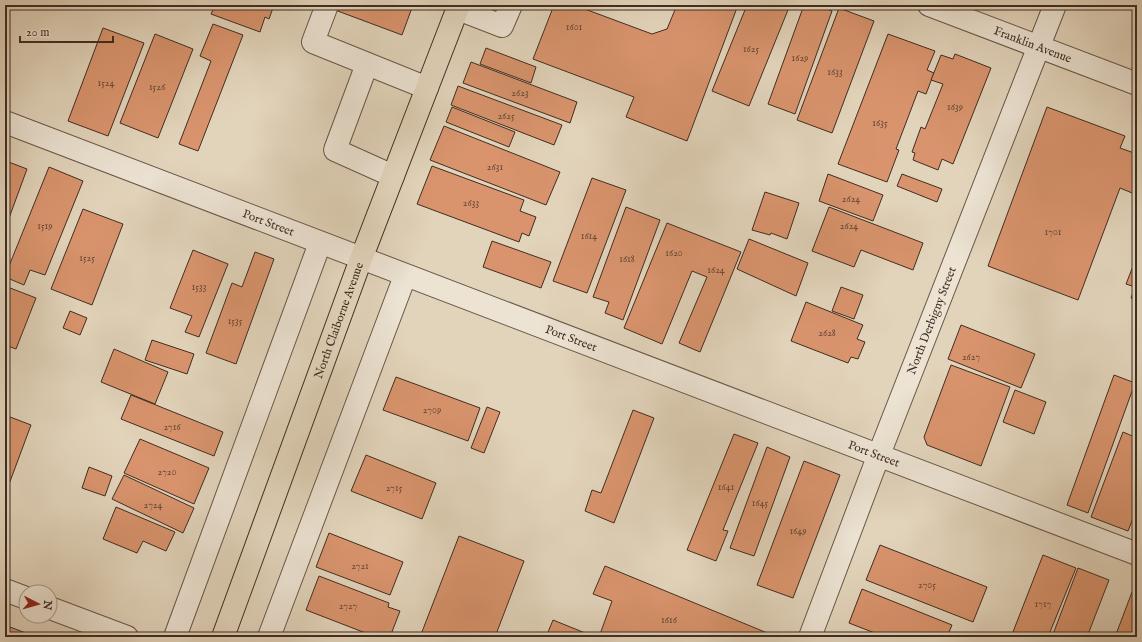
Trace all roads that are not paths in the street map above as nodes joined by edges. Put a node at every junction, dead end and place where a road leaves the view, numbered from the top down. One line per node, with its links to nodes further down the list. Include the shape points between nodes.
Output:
1 (327, 5): 7 (street, via 313,42)
2 (511, 5): 5 (street, via 502,26)
3 (929, 5): 6 (street, Franklin Avenue)
4 (1055, 5): 6 (street, North Derbigny Street)
5 (458, 7): 9 (main road, North Claiborne Avenue)
6 (1038, 47): 8 (street, Franklin Avenue); 15 (street, North Derbigny Street)
7 (367, 64): 9 (street); 11 (street, via 335,150)
8 (1137, 84)
9 (427, 88): 11 (main road, North Claiborne Avenue)
10 (5, 122): 12 (street, Port Street)
11 (393, 176): 13 (main road, North Claiborne Avenue)
12 (320, 243): 13 (street, Port Street); 21 (street)
13 (361, 259): 14 (street, Port Street); 22 (main road, North Claiborne Avenue)
14 (405, 276): 15 (street, Port Street); 23 (street)
15 (878, 457): 16 (street, Port Street); 24 (street, North Derbigny Street)
16 (1137, 554)
17 (5, 590): 18 (street)
18 (18, 595)
19 (58, 611): 20 (street)
20 (126, 637)
21 (174, 637)
22 (223, 637)
23 (269, 637)
24 (810, 637)

